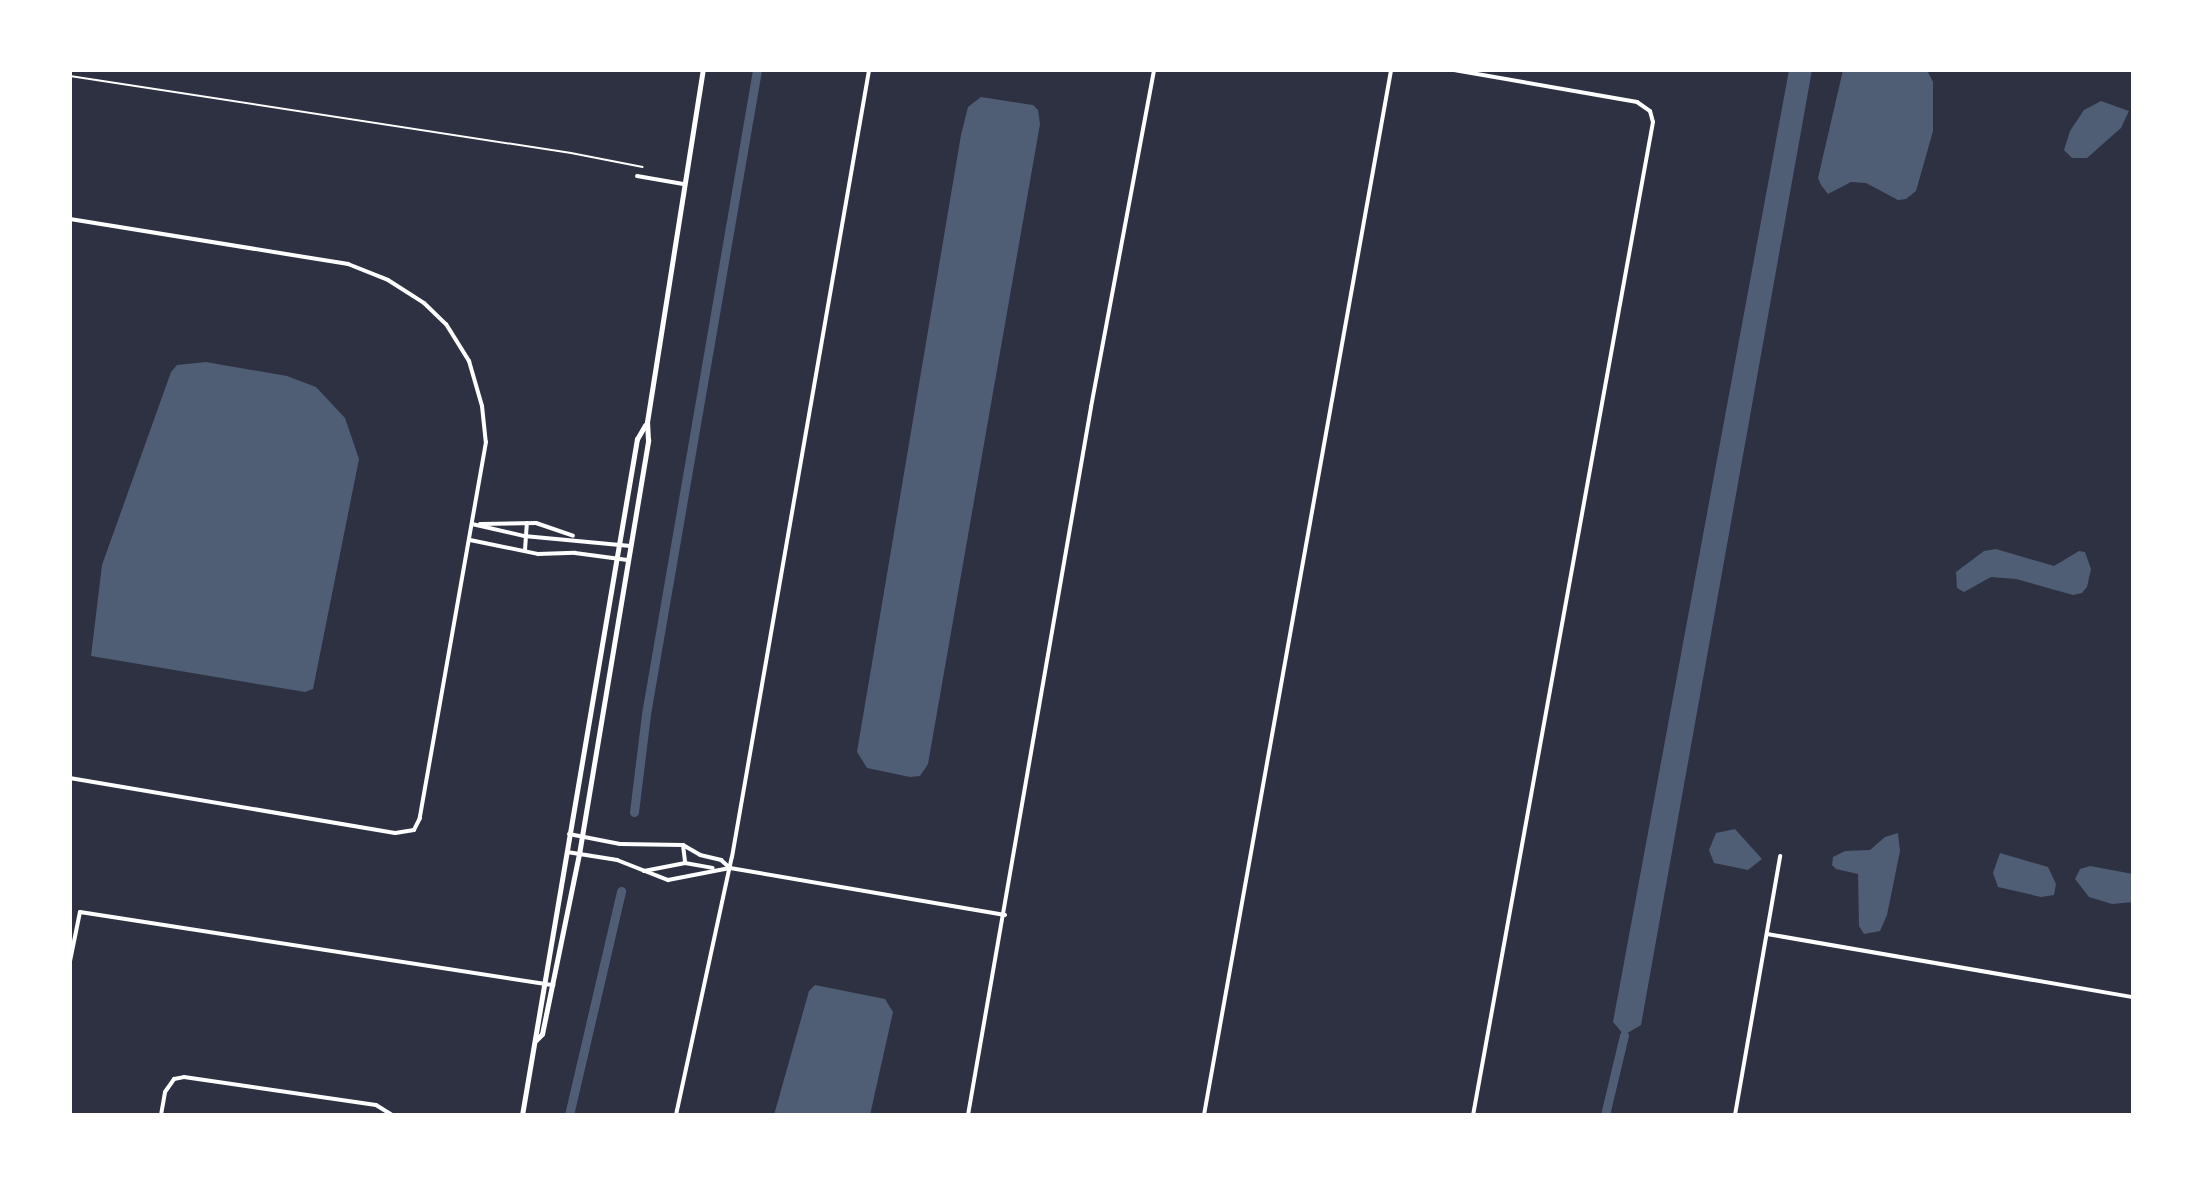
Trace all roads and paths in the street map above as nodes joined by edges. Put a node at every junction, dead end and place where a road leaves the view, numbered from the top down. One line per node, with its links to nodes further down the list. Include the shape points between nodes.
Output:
1 (703, 70): 9 (street)
2 (869, 70): 30 (street)
3 (1154, 70): 33 (street)
4 (1391, 70): 45 (street)
5 (1454, 70): 46 (street, via 1637,102 1650,111 1653,122)
6 (70, 76): 7 (path)
7 (643, 167)
8 (637, 176): 9 (street)
9 (683, 184): 11 (street)
10 (70, 219): 13 (street, via 348,264 388,280 424,303 446,324 469,361 482,406 486,442)
11 (647, 422): 17 (street, via 637,439); 18 (street)
12 (527, 523): 13 (street); 14 (street); 15 (street)
13 (472, 524): 14 (street); 16 (street)
14 (527, 536): 15 (street); 19 (street)
15 (579, 538): 17 (street)
16 (470, 540): 19 (street); 22 (street, via 414,830 395,833)
17 (620, 544): 18 (street); 20 (street)
18 (631, 546): 21 (street)
19 (525, 550): 20 (street)
20 (618, 559): 21 (street); 23 (street)
21 (628, 560): 24 (street)
22 (70, 778)
23 (569, 834): 24 (street); 26 (street)
24 (581, 836): 25 (street, via 620,844); 27 (street)
25 (683, 845): 29 (street); 30 (street)
26 (565, 851): 27 (street); 36 (street)
27 (579, 854): 32 (street, via 617,860); 37 (street)
28 (1780, 856): 34 (street)
29 (685, 863): 31 (street); 32 (street)
30 (730, 868): 31 (street); 33 (street); 43 (street)
31 (717, 870): 32 (street, via 668,880)
32 (642, 871)
33 (1005, 915): 44 (street)
34 (1767, 934): 38 (street); 47 (street)
35 (70, 961): 36 (street, via 80,912)
36 (543, 983): 37 (street); 39 (street)
37 (553, 985): 39 (street)
38 (2133, 997)
39 (536, 1040): 42 (street)
40 (161, 1115): 41 (street, via 165,1092 174,1079 184,1077 376,1105)
41 (392, 1115)
42 (522, 1115)
43 (676, 1115)
44 (968, 1115)
45 (1204, 1115)
46 (1473, 1115)
47 (1735, 1115)

